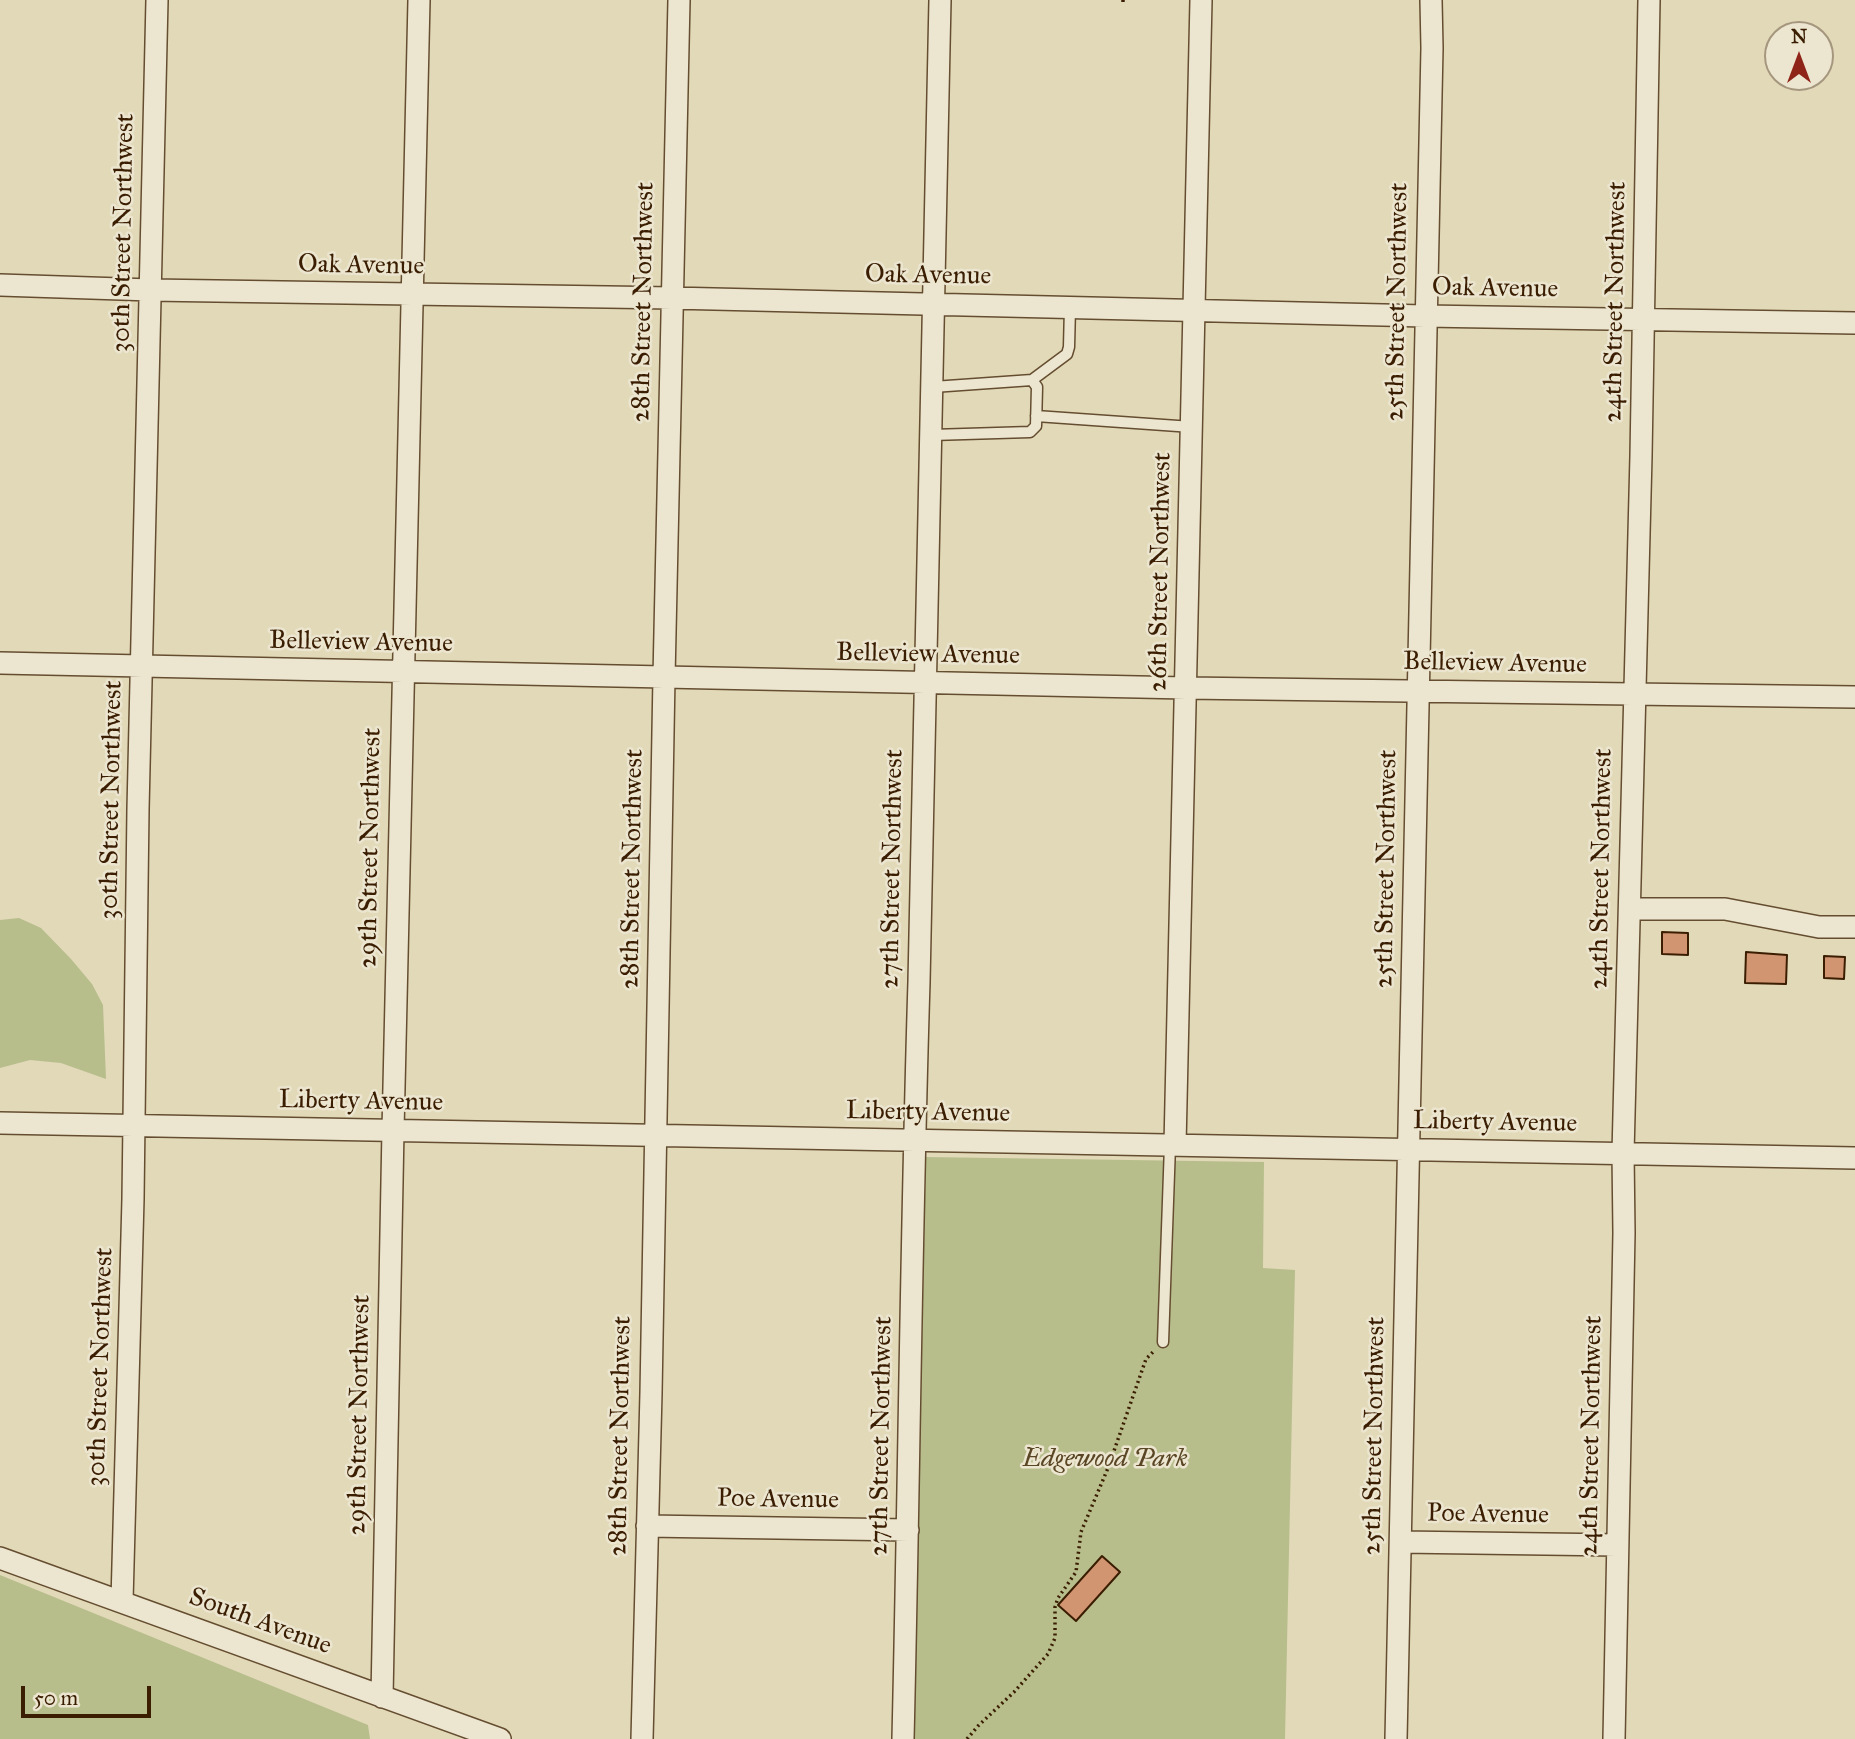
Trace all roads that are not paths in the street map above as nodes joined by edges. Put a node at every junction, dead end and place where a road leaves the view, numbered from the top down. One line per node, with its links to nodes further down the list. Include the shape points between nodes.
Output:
1 (157, 0): 9 (street, 30th Street Northwest)
2 (419, 0): 10 (street, 29th Street Northwest)
3 (680, 0): 11 (street, 28th Street Northwest)
4 (940, 0): 12 (street, 27th Street Northwest)
5 (1201, 0): 14 (street, 26th Street Northwest)
6 (1431, 0): 15 (street, 25th Street Northwest)
7 (1649, 0): 16 (street, 24th Street Northwest)
8 (0, 285): 9 (street, Oak Avenue)
9 (151, 290): 10 (street, Oak Avenue); 24 (street, 30th Street Northwest)
10 (413, 295): 11 (street, Oak Avenue); 25 (street, 29th Street Northwest)
11 (672, 298): 12 (street, Oak Avenue); 26 (street, 28th Street Northwest)
12 (934, 304): 13 (street, Oak Avenue); 19 (street, 27th Street Northwest)
13 (1070, 307): 14 (street, Oak Avenue); 18 (lane, via 1067,354)
14 (1195, 310): 15 (street, Oak Avenue); 21 (street, 26th Street Northwest)
15 (1426, 316): 16 (street, Oak Avenue); 29 (street, 25th Street Northwest)
16 (1644, 319): 17 (street, Oak Avenue); 30 (street, 24th Street Northwest)
17 (1855, 323)
18 (1032, 380): 19 (lane); 20 (lane, via 1037,387)
19 (933, 387): 22 (street, 27th Street Northwest)
20 (1036, 416): 21 (lane); 22 (lane, via 1036,426 1030,432)
21 (1192, 426): 28 (street, 26th Street Northwest)
22 (932, 435): 27 (street, 27th Street Northwest)
23 (0, 663): 24 (street, Belleview Avenue)
24 (142, 666): 25 (street, Belleview Avenue); 35 (street, 30th Street Northwest)
25 (403, 672): 26 (street, Belleview Avenue); 36 (street, 29th Street Northwest)
26 (664, 677): 27 (street, Belleview Avenue); 37 (street, 28th Street Northwest)
27 (925, 683): 28 (street, Belleview Avenue); 38 (street, 27th Street Northwest)
28 (1186, 688): 29 (street, Belleview Avenue); 39 (street, 26th Street Northwest)
29 (1418, 691): 30 (street, Belleview Avenue); 40 (street, 25th Street Northwest)
30 (1634, 694): 31 (street, Belleview Avenue); 32 (street, 24th Street Northwest)
31 (1855, 697)
32 (1631, 909): 33 (street, via 1725,909 1819,927); 41 (street, 24th Street Northwest)
33 (1855, 927)
34 (0, 1123): 35 (street, Liberty Avenue)
35 (134, 1126): 36 (street, Liberty Avenue); 49 (street, 30th Street Northwest)
36 (393, 1130): 37 (street, Liberty Avenue); 50 (street, 29th Street Northwest)
37 (656, 1135): 38 (street, Liberty Avenue); 44 (street, 28th Street Northwest)
38 (914, 1141): 39 (street, Liberty Avenue); 45 (street, 27th Street Northwest)
39 (1172, 1145): 40 (street, Liberty Avenue); 43 (lane)
40 (1409, 1150): 41 (street, Liberty Avenue); 46 (street, 25th Street Northwest)
41 (1623, 1153): 42 (street, Liberty Avenue); 47 (street, 24th Street Northwest)
42 (1855, 1158)
43 (1163, 1342)
44 (647, 1526): 45 (street, Poe Avenue); 52 (street, 28th Street Northwest)
45 (908, 1530): 53 (street, 27th Street Northwest)
46 (1401, 1542): 47 (street, Poe Avenue); 54 (street, 25th Street Northwest)
47 (1617, 1545): 55 (street, 24th Street Northwest)
48 (0, 1558): 49 (street, South Avenue)
49 (122, 1601): 50 (street, South Avenue)
50 (382, 1697): 51 (street, South Avenue)
51 (500, 1739)
52 (642, 1739)
53 (903, 1739)
54 (1396, 1739)
55 (1614, 1739)

